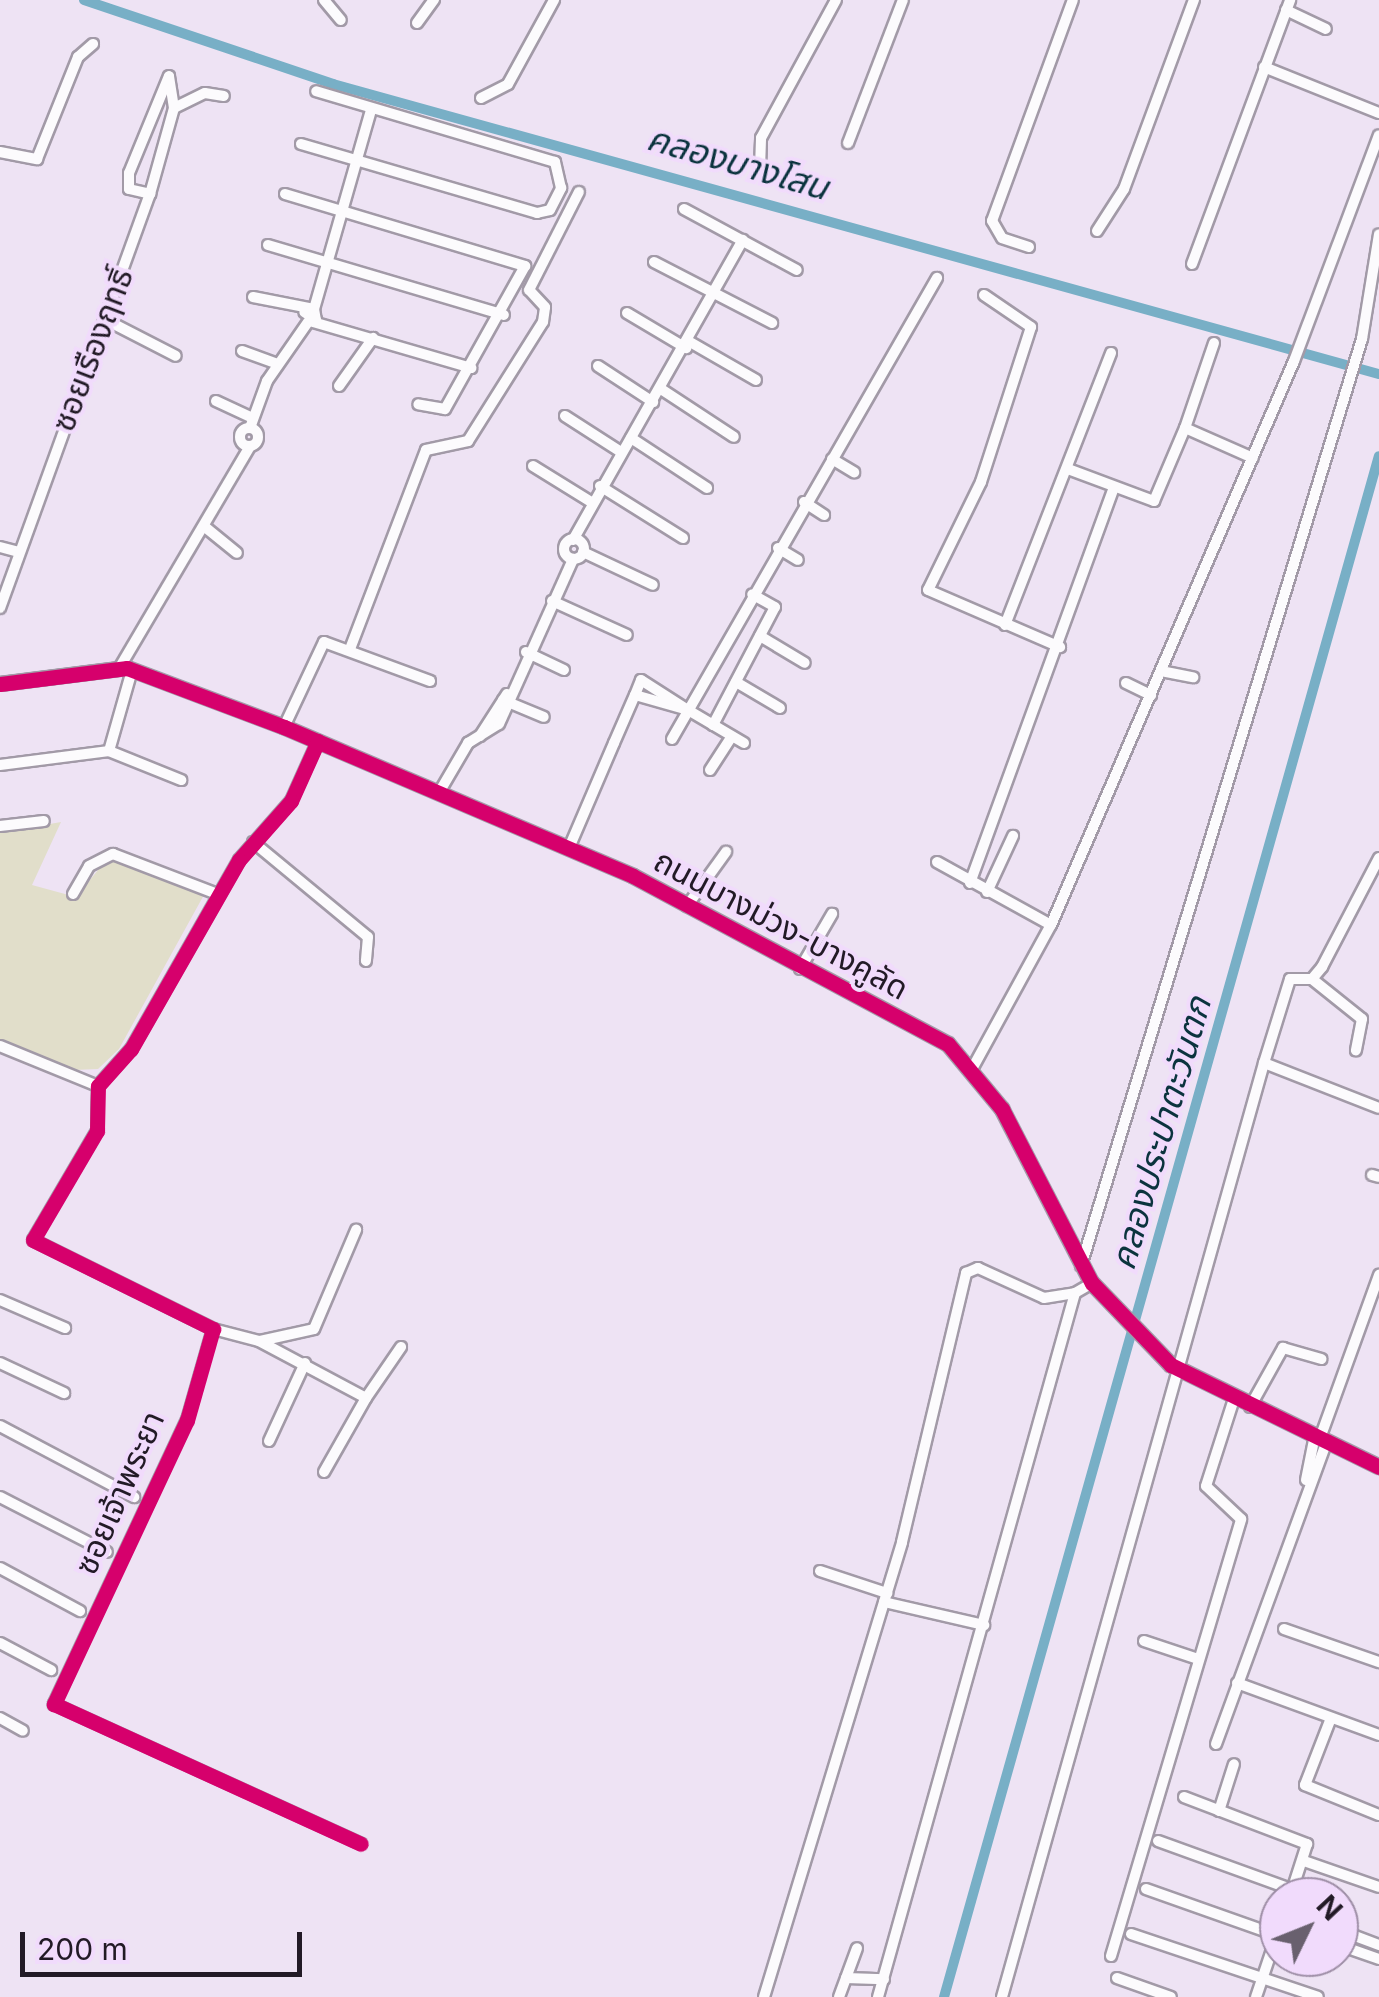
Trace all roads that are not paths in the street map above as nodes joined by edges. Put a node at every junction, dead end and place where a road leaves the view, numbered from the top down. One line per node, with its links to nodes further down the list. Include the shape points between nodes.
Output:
1 (324, 0): 9 (street)
2 (434, 0): 10 (street)
3 (554, 0): 16 (street, via 508,84)
4 (836, 0): 25 (street, via 760,138)
5 (903, 0): 21 (street)
6 (1074, 0): 35 (street, via 992,221 996,234)
7 (1194, 0): 31 (street, via 1124,188)
8 (1288, 5): 11 (street); 13 (street)
9 (340, 20)
10 (417, 23)
11 (1326, 29)
12 (93, 44): 23 (street, via 78,58 37,159)
13 (1264, 67): 19 (street); 38 (street)
14 (316, 91): 18 (street)
15 (224, 96): 17 (street, via 205,93)
16 (481, 98)
17 (174, 108): 27 (street, ซอยเรืองฤทธิ์); 27 (street, ซอยเรืองฤทธิ์, via 178,88 170,76 160,82 128,173 129,188)
18 (371, 110): 24 (street); 24 (street, via 556,162 560,188 550,210 537,212)
19 (1379, 113)
20 (1379, 135): 71 (street)
21 (848, 143)
22 (301, 144): 24 (street)
23 (0, 152)
24 (356, 160): 30 (street)
25 (760, 168)
26 (578, 192): 97 (street, via 529,290 546,307 542,322 468,442 426,450)
27 (150, 194): 47 (street, ซอยเรืองฤทธิ์)
28 (285, 194): 30 (street)
29 (684, 209): 33 (street)
30 (341, 212): 37 (street); 45 (street, via 522,263 526,275)
31 (1097, 231)
32 (1379, 234): 150 (street, via 1362,339)
33 (743, 240): 39 (street); 41 (street)
34 (268, 245): 37 (street)
35 (1028, 247)
36 (654, 262): 41 (street)
37 (327, 263): 45 (street); 46 (street)
38 (1192, 264)
39 (798, 270)
40 (938, 278): 70 (street, via 853,438)
41 (715, 293): 48 (street); 51 (street)
42 (984, 296): 93 (street, via 1031,327 981,482 928,590)
43 (253, 297): 46 (street)
44 (627, 313): 51 (street)
45 (504, 315): 57 (street)
46 (310, 316): 49 (street); 55 (street)
47 (108, 321): 54 (street); 85 (street, ซอยเรืองฤทธิ์)
48 (772, 322)
49 (373, 338): 57 (street); 59 (street)
50 (1214, 343): 66 (street)
51 (688, 345): 58 (street); 60 (street)
52 (242, 350): 55 (street)
53 (1110, 353): 73 (street)
54 (176, 356)
55 (277, 364): 65 (street)
56 (598, 366): 62 (street)
57 (471, 368): 63 (street, via 442,412)
58 (756, 380)
59 (339, 386)
60 (661, 389): 62 (street); 67 (street)
61 (216, 401): 65 (street)
62 (653, 402): 68 (street)
63 (418, 404)
64 (566, 416): 69 (street)
65 (250, 423): 81 (street, via 240,439 250,446)
66 (1184, 428): 71 (street); 77 (street, via 1154,501)
67 (734, 437)
68 (630, 438): 69 (street); 76 (street)
69 (622, 452): 75 (street)
70 (832, 458): 74 (street); 79 (street)
71 (1253, 458): 102 (street)
72 (533, 466): 78 (street)
73 (1068, 469): 77 (street); 93 (street)
74 (854, 472)
75 (600, 486): 78 (street); 82 (street)
76 (707, 488)
77 (1114, 488): 96 (street)
78 (591, 502): 87 (street, via 573,540)
79 (804, 502): 80 (street); 84 (street)
80 (824, 515)
81 (205, 527): 86 (street); 100 (street)
82 (683, 538)
83 (0, 547): 85 (street)
84 (778, 548): 88 (street); 90 (street)
85 (19, 552): 92 (street, ซอยเรืองฤทธิ์)
86 (237, 554)
87 (578, 556): 89 (street); 91 (street)
88 (798, 560)
89 (653, 585)
90 (752, 594): 95 (street, via 776,607); 112 (street)
91 (552, 600): 94 (street); 98 (street)
92 (0, 608)
93 (1006, 626): 96 (street)
94 (627, 635)
95 (760, 636): 99 (street); 105 (street)
96 (1060, 647): 133 (street)
97 (350, 650): 104 (street); 115 (street, via 318,644)
98 (526, 652): 101 (street); 110 (street)
99 (805, 663)
100 (126, 669): 106 (street, ถนนบางม่วง-บางคูลัด); 115 (street, ถนนบางม่วง-บางคูลัด); 120 (street)
101 (564, 670)
102 (1161, 670): 103 (street); 109 (street)
103 (1193, 676)
104 (430, 681)
105 (736, 682): 111 (street); 114 (street)
106 (0, 684)
107 (1126, 684): 109 (street)
108 (635, 695): 112 (street); 112 (street, via 641,680); 129 (street)
109 (1151, 695): 139 (street)
110 (506, 698): 113 (street); 124 (street)
111 (780, 708)
112 (688, 710): 114 (street); 117 (street)
113 (544, 717)
114 (713, 725): 116 (street)
115 (284, 726): 118 (street, ถนนบางม่วง-บางคูลัด)
116 (732, 736): 119 (street); 122 (street)
117 (672, 740)
118 (318, 741): 124 (street, ถนนบางม่วง-บางคูลัด); 128 (street, via 291,800)
119 (744, 742)
120 (109, 751): 121 (street); 123 (street)
121 (0, 764)
122 (710, 770)
123 (180, 780)
124 (440, 791): 129 (street, ถนนบางม่วง-บางคูลัด)
125 (44, 820): 126 (street)
126 (0, 826)
127 (1013, 836): 134 (street)
128 (253, 842): 136 (street); 140 (street, via 368,938)
129 (569, 848): 137 (street, ถนนบางม่วง-บางคูลัด)
130 (726, 852): 137 (street)
131 (1379, 858): 142 (street)
132 (937, 862): 133 (street)
133 (970, 883): 134 (street)
134 (987, 892): 139 (street)
135 (73, 894): 136 (street, via 89,866 113,854)
136 (217, 894): 147 (street, via 131,1050)
137 (687, 906): 141 (street, ถนนบางม่วง-บางคูลัด)
138 (832, 914): 141 (street)
139 (1052, 925): 146 (street)
140 (366, 961)
141 (800, 969): 146 (street, ถนนบางม่วง-บางคูลัด, via 948,1044)
142 (1312, 979): 144 (street, via 1362,1019); 145 (street, via 1290,979)
143 (0, 1046): 147 (street)
144 (1356, 1050)
145 (1264, 1063): 148 (street); 162 (street)
146 (972, 1069): 150 (street, ถนนบางม่วง-บางคูลัด)
147 (98, 1086): 156 (street, via 97,1131 34,1244)
148 (1377, 1102)
149 (356, 1230): 157 (street, via 314,1329)
150 (1081, 1267): 152 (street, ถนนบางม่วง-บางคูลัด)
151 (1379, 1275): 169 (street)
152 (1096, 1288): 153 (street); 162 (street, ถนนบางม่วง-บางคูลัด)
153 (1075, 1293): 177 (street, via 1044,1298 968,1270); 179 (street)
154 (0, 1300): 155 (street)
155 (65, 1328)
156 (214, 1329): 157 (street); 197 (street, ซอยเจ้าพระยา, via 187,1420 54,1704)
157 (259, 1341): 161 (street)
158 (402, 1347): 164 (street)
159 (1321, 1359): 166 (street, via 1282,1348)
160 (0, 1363): 163 (street)
161 (305, 1364): 164 (street); 168 (street)
162 (1174, 1367): 165 (street, ถนนบางม่วง-บางคูลัด); 220 (street)
163 (64, 1393)
164 (366, 1398): 171 (street)
165 (1234, 1399): 166 (street, ถนนบางม่วง-บางคูลัด); 183 (street, via 1206,1486 1241,1519)
166 (1250, 1406): 169 (street, ถนนบางม่วง-บางคูลัด)
167 (0, 1426): 172 (street)
168 (269, 1440)
169 (1320, 1442): 170 (street, ถนนบางม่วง-บางคูลัด); 186 (street)
170 (1379, 1467)
171 (324, 1472)
172 (134, 1496)
173 (0, 1497): 174 (street)
174 (106, 1552)
175 (0, 1568): 178 (street)
176 (820, 1571): 177 (street)
177 (885, 1598): 179 (street); 217 (street)
178 (80, 1611)
179 (984, 1625): 215 (street)
180 (1284, 1629): 184 (street)
181 (1144, 1641): 183 (street)
182 (0, 1643): 185 (street)
183 (1198, 1659): 211 (street)
184 (1379, 1662)
185 (52, 1670)
186 (1238, 1682): 188 (street); 191 (street)
187 (0, 1718): 189 (street)
188 (1331, 1718): 190 (street); 195 (street, via 1305,1785)
189 (22, 1731)
190 (1379, 1734)
191 (1216, 1744)
192 (1234, 1764): 194 (street)
193 (1184, 1798): 194 (street)
194 (1219, 1811): 198 (street, via 1306,1843)
195 (1379, 1816)
196 (1158, 1842): 200 (street)
197 (361, 1844)
198 (1304, 1862): 199 (street); 201 (street)
199 (1298, 1877)
200 (1259, 1881)
201 (1379, 1887)
202 (1146, 1889): 203 (street)
203 (1259, 1926)
204 (1131, 1934): 216 (street)
205 (1359, 1938): 206 (street)
206 (1367, 1941): 207 (street); 210 (street)
207 (1379, 1945)
208 (857, 1948): 213 (street)
209 (1359, 1952): 210 (street)
210 (1362, 1953): 212 (street)
211 (1112, 1956)
212 (1379, 1959)
213 (846, 1978): 215 (street); 218 (street)
214 (1117, 1978): 221 (street)
215 (884, 1979): 219 (street)
216 (1262, 1979): 222 (street); 223 (street)
217 (764, 1997)
218 (839, 1997)
219 (878, 1997)
220 (1002, 1997)
221 (1171, 1997)
222 (1256, 1997)
223 (1318, 1997)

